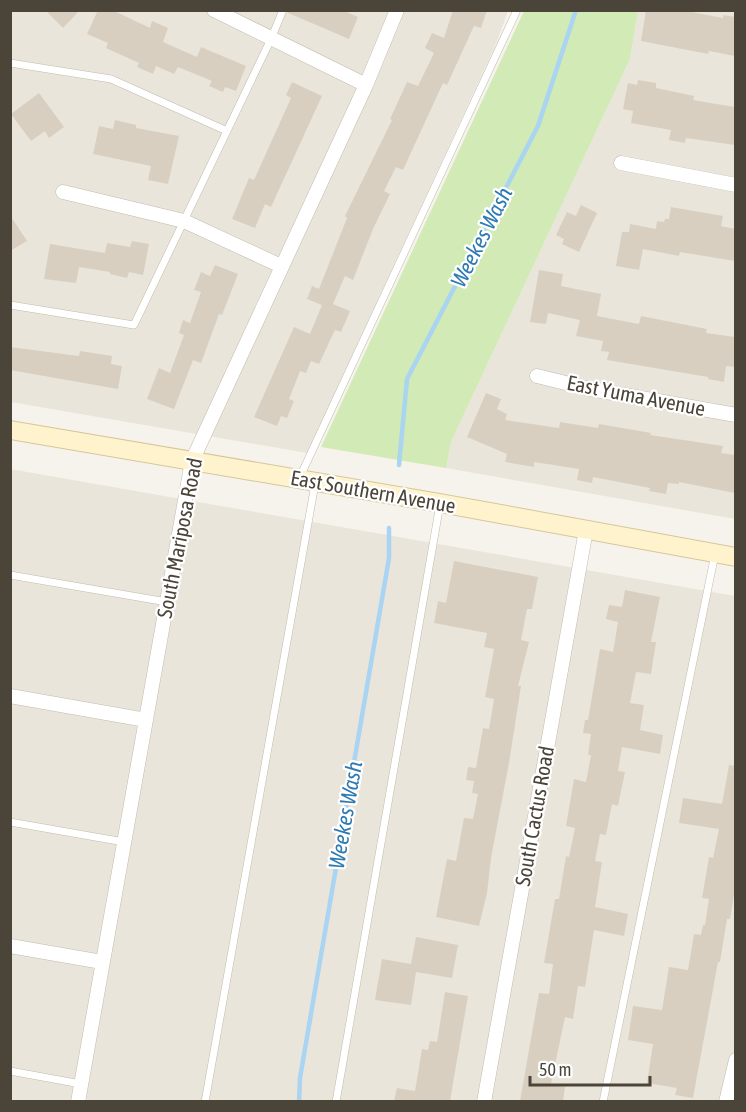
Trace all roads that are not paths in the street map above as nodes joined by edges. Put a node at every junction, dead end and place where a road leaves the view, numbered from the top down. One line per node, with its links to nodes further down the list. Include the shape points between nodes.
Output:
1 (214, 10): 5 (street)
2 (283, 10): 5 (lane)
3 (397, 10): 7 (street, South Mariposa Road)
4 (517, 10): 19 (lane)
5 (272, 39): 7 (street); 8 (lane)
6 (10, 63): 8 (lane, via 111,79)
7 (366, 85): 13 (street, South Mariposa Road)
8 (227, 131): 12 (lane)
9 (621, 163): 10 (street)
10 (735, 185)
11 (63, 192): 12 (street)
12 (184, 221): 13 (street); 14 (lane, via 134,325)
13 (281, 266): 18 (street, South Mariposa Road)
14 (10, 305)
15 (537, 376): 16 (street, East Yuma Avenue)
16 (735, 415)
17 (10, 430): 18 (main road, East Southern Avenue)
18 (192, 461): 19 (main road, East Southern Avenue); 25 (street, South Mariposa Road)
19 (307, 480): 20 (main road, East Southern Avenue); 36 (lane)
20 (440, 503): 21 (main road, East Southern Avenue); 37 (lane)
21 (586, 530): 22 (main road, East Southern Avenue); 38 (street, South Cactus Road)
22 (715, 553): 23 (main road, East Southern Avenue); 39 (lane)
23 (735, 557)
24 (10, 574): 25 (lane)
25 (167, 602): 27 (street, South Mariposa Road)
26 (10, 696): 27 (street)
27 (146, 720): 29 (street, South Mariposa Road)
28 (10, 822): 29 (lane)
29 (124, 842): 31 (street, South Mariposa Road)
30 (10, 946): 31 (street)
31 (102, 963): 34 (street, South Mariposa Road)
32 (735, 1060): 40 (street)
33 (10, 1071): 34 (lane)
34 (81, 1084): 35 (street, South Mariposa Road)
35 (78, 1101)
36 (205, 1101)
37 (336, 1101)
38 (484, 1101)
39 (603, 1101)
40 (726, 1101)

